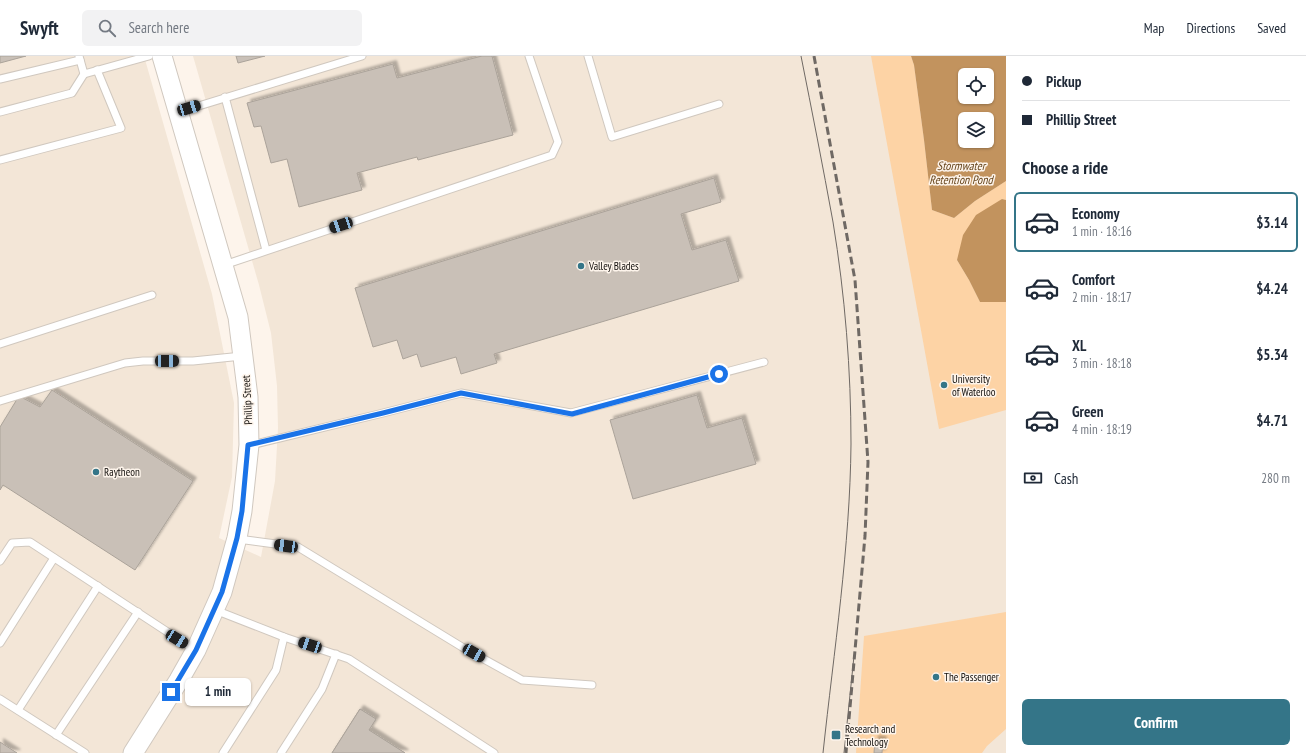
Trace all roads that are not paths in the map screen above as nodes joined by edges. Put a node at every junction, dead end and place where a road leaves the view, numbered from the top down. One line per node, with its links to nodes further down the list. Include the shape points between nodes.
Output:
1 (149, 56): 7 (lane)
2 (162, 56): 13 (street, Phillip Street)
3 (362, 56): 10 (lane)
4 (529, 56): 15 (lane, via 558,142 552,155)
5 (588, 56): 11 (lane, via 612,137)
6 (79, 58): 8 (lane); 9 (lane)
7 (97, 70): 8 (lane); 14 (lane, via 121,128)
8 (84, 74): 12 (lane, via 72,92)
9 (0, 78)
10 (225, 97): 13 (lane); 15 (lane)
11 (719, 104)
12 (0, 112)
13 (178, 112): 16 (street, Phillip Street)
14 (0, 160)
15 (266, 250): 16 (lane)
16 (223, 265): 19 (street, Phillip Street, via 238,317)
17 (152, 295): 18 (lane)
18 (0, 344)
19 (244, 356): 21 (lane, via 125,363); 22 (street, Phillip Street, via 248,397)
20 (764, 362): 22 (lane, via 572,414 461,393)
21 (0, 401)
22 (248, 445): 23 (street, Phillip Street)
23 (237, 538): 27 (street, Phillip Street); 33 (lane, via 298,547 462,647 522,680)
24 (54, 558): 25 (lane, via 30,542 12,544); 26 (lane); 30 (lane)
25 (0, 562)
26 (98, 586): 28 (lane); 35 (lane)
27 (215, 610): 29 (lane); 31 (street, Phillip Street)
28 (138, 612): 31 (lane); 36 (lane)
29 (284, 637): 32 (lane); 39 (lane, via 276,670)
30 (0, 643)
31 (196, 650): 38 (street, Phillip Street)
32 (336, 654): 40 (lane, via 322,689); 41 (lane, via 349,659)
33 (592, 685)
34 (0, 699): 35 (lane)
35 (18, 710): 36 (lane)
36 (56, 735): 37 (lane)
37 (85, 753)
38 (133, 753)
39 (223, 753)
40 (281, 753)
41 (494, 753)

